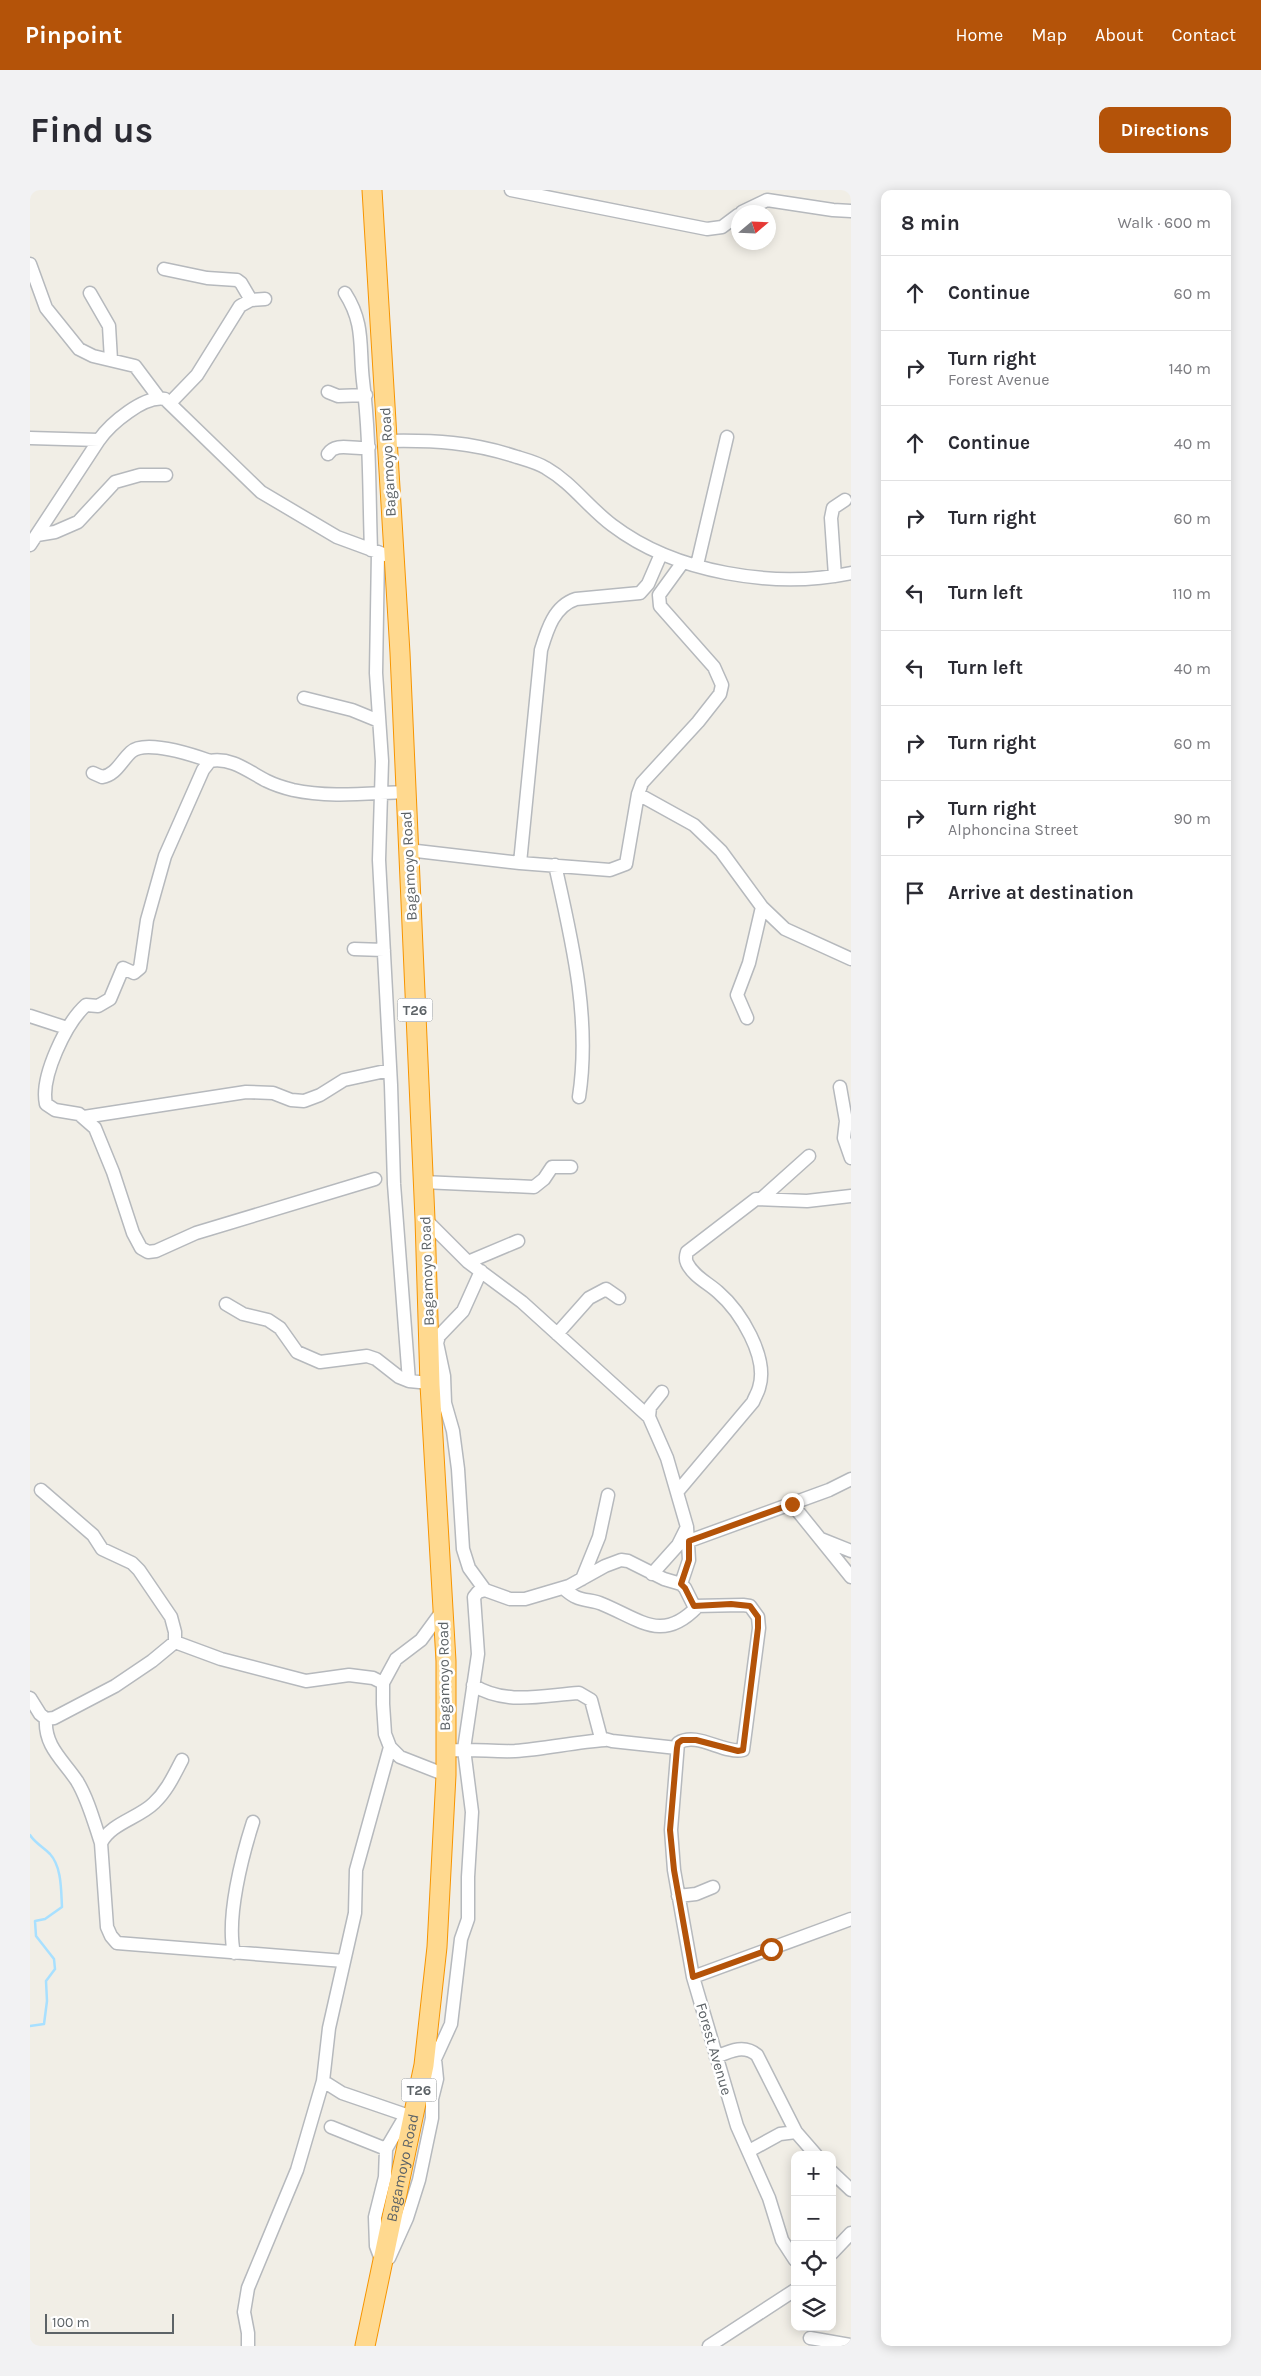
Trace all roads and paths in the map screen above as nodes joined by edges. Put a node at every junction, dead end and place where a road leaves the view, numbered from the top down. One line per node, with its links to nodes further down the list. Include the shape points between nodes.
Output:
1 (372, 190): 19 (highway, Bagamoyo Road / T26)
2 (511, 190): 5 (street, via 707,229 722,227)
3 (757, 205): 4 (street, via 767,200)
4 (851, 210)
5 (731, 220)
6 (30, 264): 12 (street, via 46,308 79,350)
7 (164, 269): 10 (street, via 237,280)
8 (90, 293): 12 (street, via 108,326)
9 (345, 293): 14 (street, via 360,324)
10 (251, 300): 11 (street); 15 (street, via 240,306 197,375)
11 (265, 300)
12 (112, 360): 15 (street, via 135,366)
13 (328, 392): 14 (street, via 338,396)
14 (366, 395): 19 (street)
15 (165, 400): 18 (street, via 148,401 107,428); 24 (street, via 261,492 336,537)
16 (727, 437): 27 (street)
17 (30, 438): 18 (street)
18 (99, 440): 23 (street)
19 (378, 444): 20 (street, via 360,450 335,448); 24 (highway, Bagamoyo Road / T26); 25 (street, via 437,440 476,444 545,467 568,482 612,525)
20 (328, 454)
21 (166, 476): 23 (street, via 140,475 115,482 78,522)
22 (844, 500): 29 (street, via 833,508 831,518)
23 (33, 540)
24 (380, 553): 31 (street, via 376,616); 34 (highway, Bagamoyo Road / T26, via 400,653)
25 (662, 554): 26 (street); 38 (street, via 648,584 640,593 566,602 549,626 541,650)
26 (684, 562): 27 (street); 36 (street, via 659,595 660,606 714,667 722,685 720,694 650,773)
27 (697, 565): 29 (street, via 764,579)
28 (851, 573): 29 (street)
29 (835, 576)
30 (304, 698): 31 (street, via 352,710)
31 (379, 721): 35 (street)
32 (210, 761): 33 (street, via 148,747 132,751 110,775 102,777); 35 (street, via 245,768 268,782 294,790 330,794); 46 (street, via 165,856 147,920 140,968 134,973 123,968 110,999 98,1006 86,1005)
33 (93, 773)
34 (406, 792): 35 (street); 37 (highway, Bagamoyo Road / T26)
35 (382, 793): 42 (street, via 379,860)
36 (638, 794): 39 (street, via 626,864 610,870); 40 (street, via 694,825 721,851)
37 (408, 850): 38 (street); 56 (highway, Bagamoyo Road / T26)
38 (520, 863): 39 (street)
39 (555, 865): 49 (street, via 580,994 583,1046)
40 (762, 907): 43 (street, via 785,928); 45 (street, via 738,995)
41 (354, 949): 42 (street)
42 (384, 950): 47 (street)
43 (851, 959)
44 (30, 1016): 46 (street)
45 (747, 1018)
46 (67, 1028): 50 (street, via 49,1075 45,1099 46,1104 55,1110)
47 (390, 1070): 50 (street, via 344,1080 304,1102 273,1093 246,1092); 54 (street)
48 (840, 1087): 52 (street, via 846,1120 844,1138)
49 (579, 1097)
50 (84, 1117): 55 (street, via 99,1136 137,1242 148,1252 196,1233)
51 (809, 1156): 57 (street)
52 (851, 1158)
53 (571, 1167): 56 (street, via 552,1166 534,1187)
54 (394, 1176): 55 (street); 67 (street)
55 (375, 1179): 59 (street)
56 (424, 1182): 60 (highway, Bagamoyo Road / T26)
57 (761, 1199): 58 (street); 73 (street, via 752,1201 721,1224 690,1248 686,1256 698,1277 740,1315 758,1355 760,1387 753,1402)
58 (847, 1200)
59 (237, 1215)
60 (425, 1219): 62 (street); 68 (highway, Bagamoyo Road / T26)
61 (518, 1241): 62 (street)
62 (468, 1262): 63 (street)
63 (481, 1271): 66 (street); 85 (street, via 463,1311 439,1336 437,1343 444,1376 445,1403 453,1431 463,1550 469,1568)
64 (619, 1298): 66 (street, via 606,1290 594,1294)
65 (226, 1304): 67 (street, via 242,1314 268,1320 280,1328 297,1352 320,1362 367,1356)
66 (557, 1334): 70 (street)
67 (409, 1381): 68 (street)
68 (430, 1383): 87 (highway, Bagamoyo Road / T26)
69 (662, 1392): 70 (street, via 650,1407)
70 (649, 1417): 73 (street, via 668,1458)
71 (851, 1479): 75 (street)
72 (41, 1490): 88 (street, via 85,1528 102,1549 132,1563 139,1570 172,1617)
73 (678, 1491): 76 (street)
74 (608, 1495): 82 (street, via 597,1544)
75 (792, 1504): 77 (street); 78 (street)
76 (688, 1527): 78 (street); 80 (street, via 678,1545)
77 (819, 1538): 79 (street); 81 (street)
78 (689, 1541): 83 (street, via 689,1560)
79 (851, 1551)
80 (652, 1574): 82 (street, via 621,1560); 83 (street)
81 (851, 1577)
82 (582, 1580): 84 (street)
83 (681, 1584): 86 (street, via 691,1604)
84 (563, 1588): 85 (street, via 518,1600); 86 (street, via 576,1598 596,1601 662,1628 684,1620)
85 (485, 1590): 90 (street, via 474,1597 478,1654)
86 (697, 1607): 95 (street, via 750,1606 758,1617 744,1747 738,1751 688,1740 678,1743)
87 (443, 1610): 89 (street, via 421,1640 396,1659); 97 (highway, Bagamoyo Road / T26)
88 (175, 1642): 89 (street, via 221,1659 306,1681 349,1675 373,1678); 92 (street, via 115,1686)
89 (383, 1683): 94 (street, via 383,1720)
90 (473, 1685): 93 (street, via 487,1694 520,1698 550,1698 579,1693 591,1700 598,1736); 96 (street)
91 (30, 1698): 92 (street)
92 (46, 1719): 101 (street, via 48,1739 77,1781)
93 (605, 1740): 95 (street); 96 (street, via 496,1752)
94 (390, 1747): 99 (street, via 400,1757); 106 (street, via 356,1870 354,1914)
95 (677, 1748): 103 (street, Forest Avenue, via 670,1830)
96 (464, 1749): 97 (street); 121 (street, via 472,1812 469,1912 461,1939 451,2024 435,2059 437,2079 432,2118 418,2180 407,2218)
97 (446, 1751): 99 (highway, Bagamoyo Road / T26)
98 (182, 1760): 101 (street, via 166,1790 154,1804 111,1830)
99 (446, 1775): 110 (highway, Bagamoyo Road / T26, via 437,1947 424,2065)
100 (253, 1822): 105 (street, via 238,1874 232,1929)
101 (101, 1843): 105 (street, via 107,1927 117,1943)
102 (713, 1887): 103 (street, via 696,1894)
103 (678, 1896): 107 (street, Forest Avenue)
104 (850, 1921): 107 (street)
105 (234, 1953): 106 (street)
106 (344, 1961): 109 (street, via 329,2028)
107 (693, 1977): 108 (street, Forest Avenue)
108 (716, 2057): 112 (street, via 737,2049 752,2050 758,2054); 114 (street, Forest Avenue, via 737,2126)
109 (323, 2081): 110 (street, via 342,2093); 125 (street, via 297,2170 248,2288 244,2312)
110 (410, 2116): 113 (street); 121 (highway, Bagamoyo Road / T26)
111 (331, 2127): 113 (street)
112 (796, 2132): 114 (street, via 780,2134); 115 (street)
113 (386, 2149): 121 (street, via 385,2177 374,2225)
114 (749, 2151): 120 (street, Forest Avenue, via 782,2240)
115 (813, 2151)
116 (836, 2176): 117 (street)
117 (851, 2190)
118 (851, 2233): 119 (street)
119 (836, 2249)
120 (791, 2254)
121 (381, 2270): 126 (highway, Bagamoyo Road / T26)
122 (791, 2294): 127 (street)
123 (810, 2337): 124 (street)
124 (851, 2345)
125 (248, 2346)
126 (365, 2346)
127 (709, 2346)

